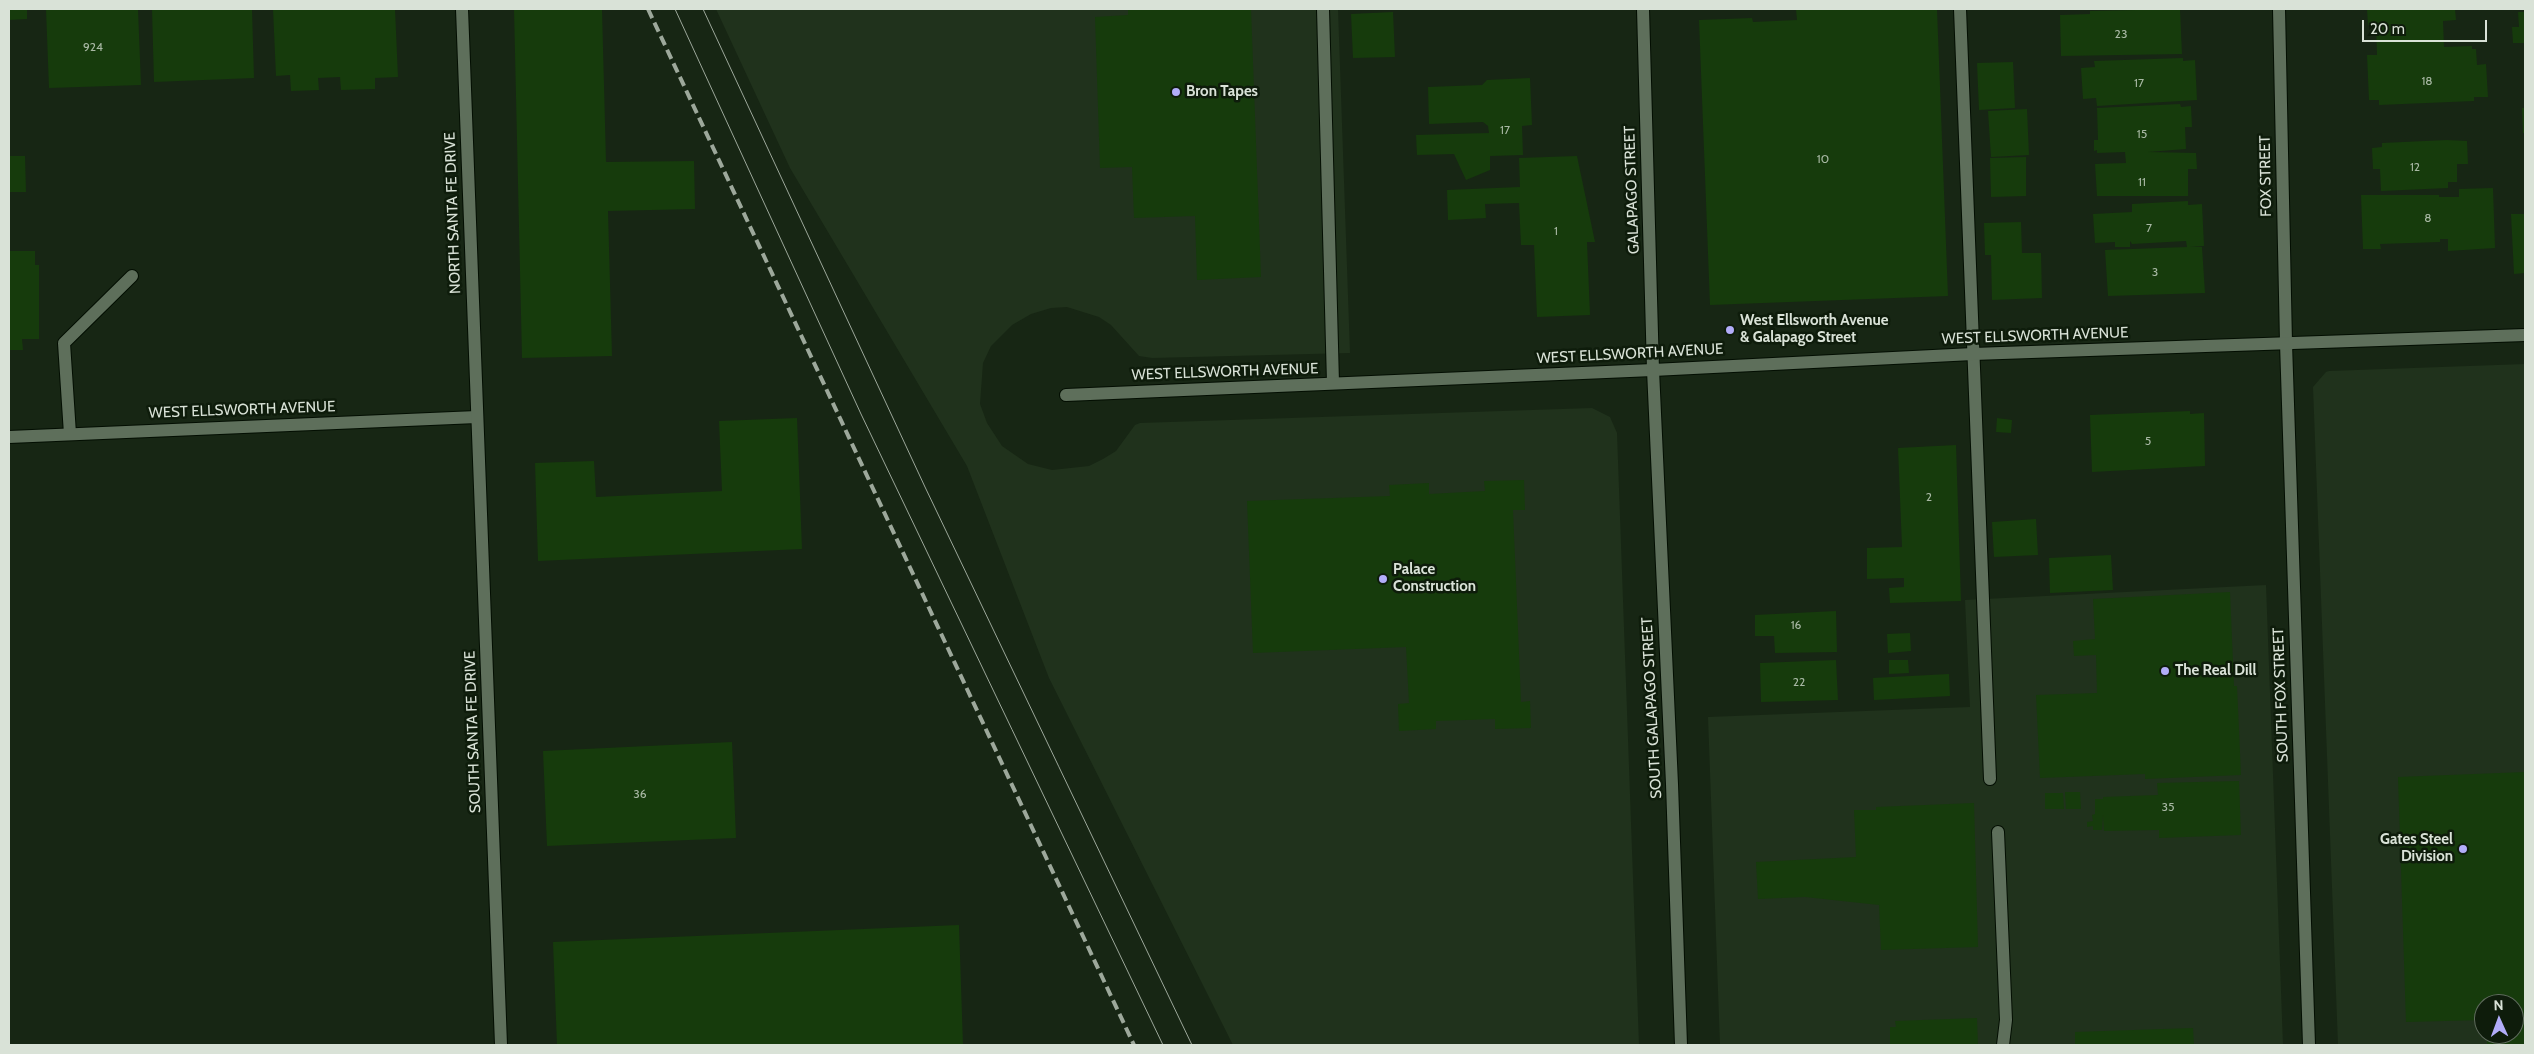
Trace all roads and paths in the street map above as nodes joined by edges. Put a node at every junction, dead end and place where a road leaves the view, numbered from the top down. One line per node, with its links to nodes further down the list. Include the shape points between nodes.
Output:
1 (462, 9): 13 (street, NORTH SANTA FE DRIVE)
2 (1323, 9): 11 (street)
3 (1643, 9): 10 (street, GALAPAGO STREET)
4 (1960, 9): 9 (street)
5 (2279, 9): 8 (street, FOX STREET)
6 (132, 276): 14 (street, via 64,343)
7 (2525, 335): 8 (street, WEST ELLSWORTH AVENUE)
8 (2286, 343): 9 (street, WEST ELLSWORTH AVENUE); 21 (street, SOUTH FOX STREET)
9 (1973, 354): 10 (street, WEST ELLSWORTH AVENUE); 16 (street)
10 (1653, 370): 11 (street, WEST ELLSWORTH AVENUE); 19 (street, SOUTH GALAPAGO STREET)
11 (1333, 384): 12 (street, WEST ELLSWORTH AVENUE)
12 (1066, 395)
13 (477, 417): 14 (street, WEST ELLSWORTH AVENUE); 18 (street, SOUTH SANTA FE DRIVE)
14 (70, 434): 15 (street, WEST ELLSWORTH AVENUE)
15 (9, 436)
16 (1990, 779)
17 (1998, 832): 20 (street, via 2006,1020)
18 (501, 1045)
19 (1681, 1045)
20 (2003, 1045)
21 (2309, 1045)

